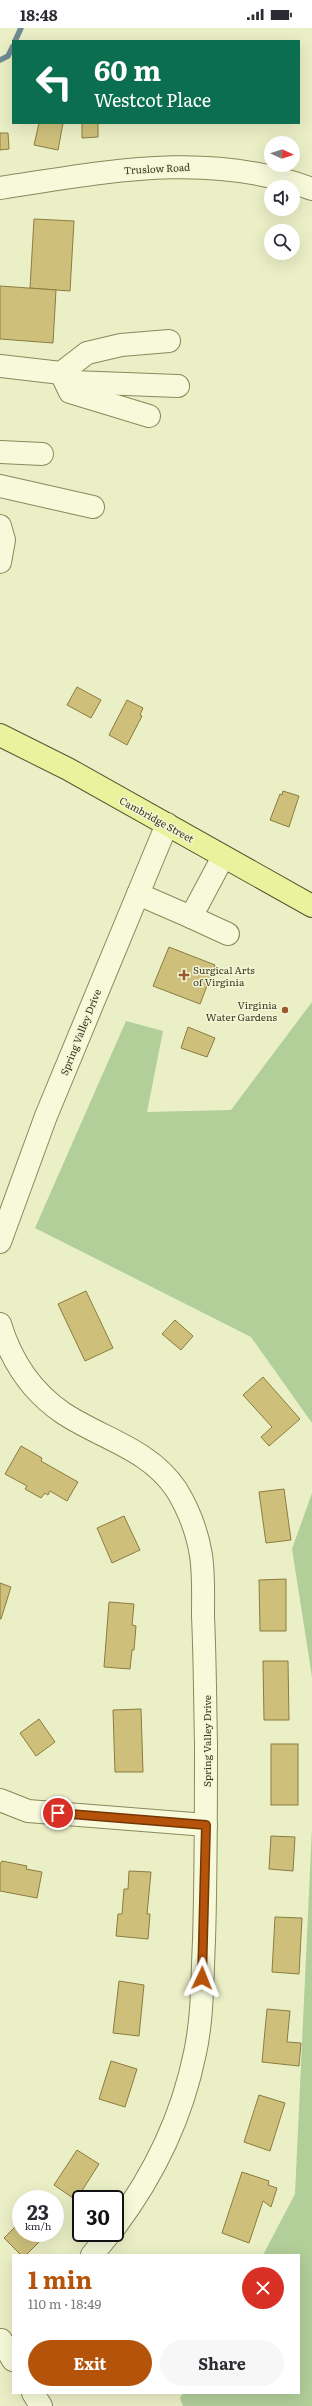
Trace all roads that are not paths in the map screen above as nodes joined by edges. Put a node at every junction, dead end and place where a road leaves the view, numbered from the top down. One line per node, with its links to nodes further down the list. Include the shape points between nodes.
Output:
1 (0, 188): 2 (street, Truslow Road, via 135,168 181,166 225,168 255,173)
2 (312, 189)
3 (170, 341): 5 (street, via 121,345 87,353)
4 (0, 366): 5 (street)
5 (61, 373): 6 (street, via 73,382); 7 (street, via 70,392)
6 (178, 386)
7 (148, 416)
8 (0, 452): 9 (street)
9 (42, 454)
10 (0, 486): 11 (street)
11 (93, 507)
12 (0, 526): 13 (street, via 4,540)
13 (0, 562)
14 (0, 735): 15 (main road, Cambridge Street)
15 (167, 824): 16 (main road, Cambridge Street); 17 (street, Spring Valley Drive)
16 (223, 857): 18 (main road, Cambridge Street); 19 (street)
17 (138, 894): 19 (street); 21 (street, Spring Valley Drive, via 46,1116)
18 (312, 906)
19 (191, 917): 20 (street)
20 (228, 934)
21 (0, 1242)
22 (0, 1324): 24 (street, Spring Valley Drive, via 18,1366 37,1391 65,1415 138,1452 158,1468 188,1510 197,1534 201,1559)
23 (0, 1800): 24 (street, via 28,1811)
24 (206, 1825): 25 (street, Spring Valley Drive, via 201,2008 195,2052 184,2094 169,2135 150,2175)
25 (124, 2214)
26 (103, 2242): 27 (street)
27 (93, 2254)
28 (5, 2337): 29 (street)
29 (12, 2357)
30 (34, 2394): 31 (street)
31 (41, 2406)

